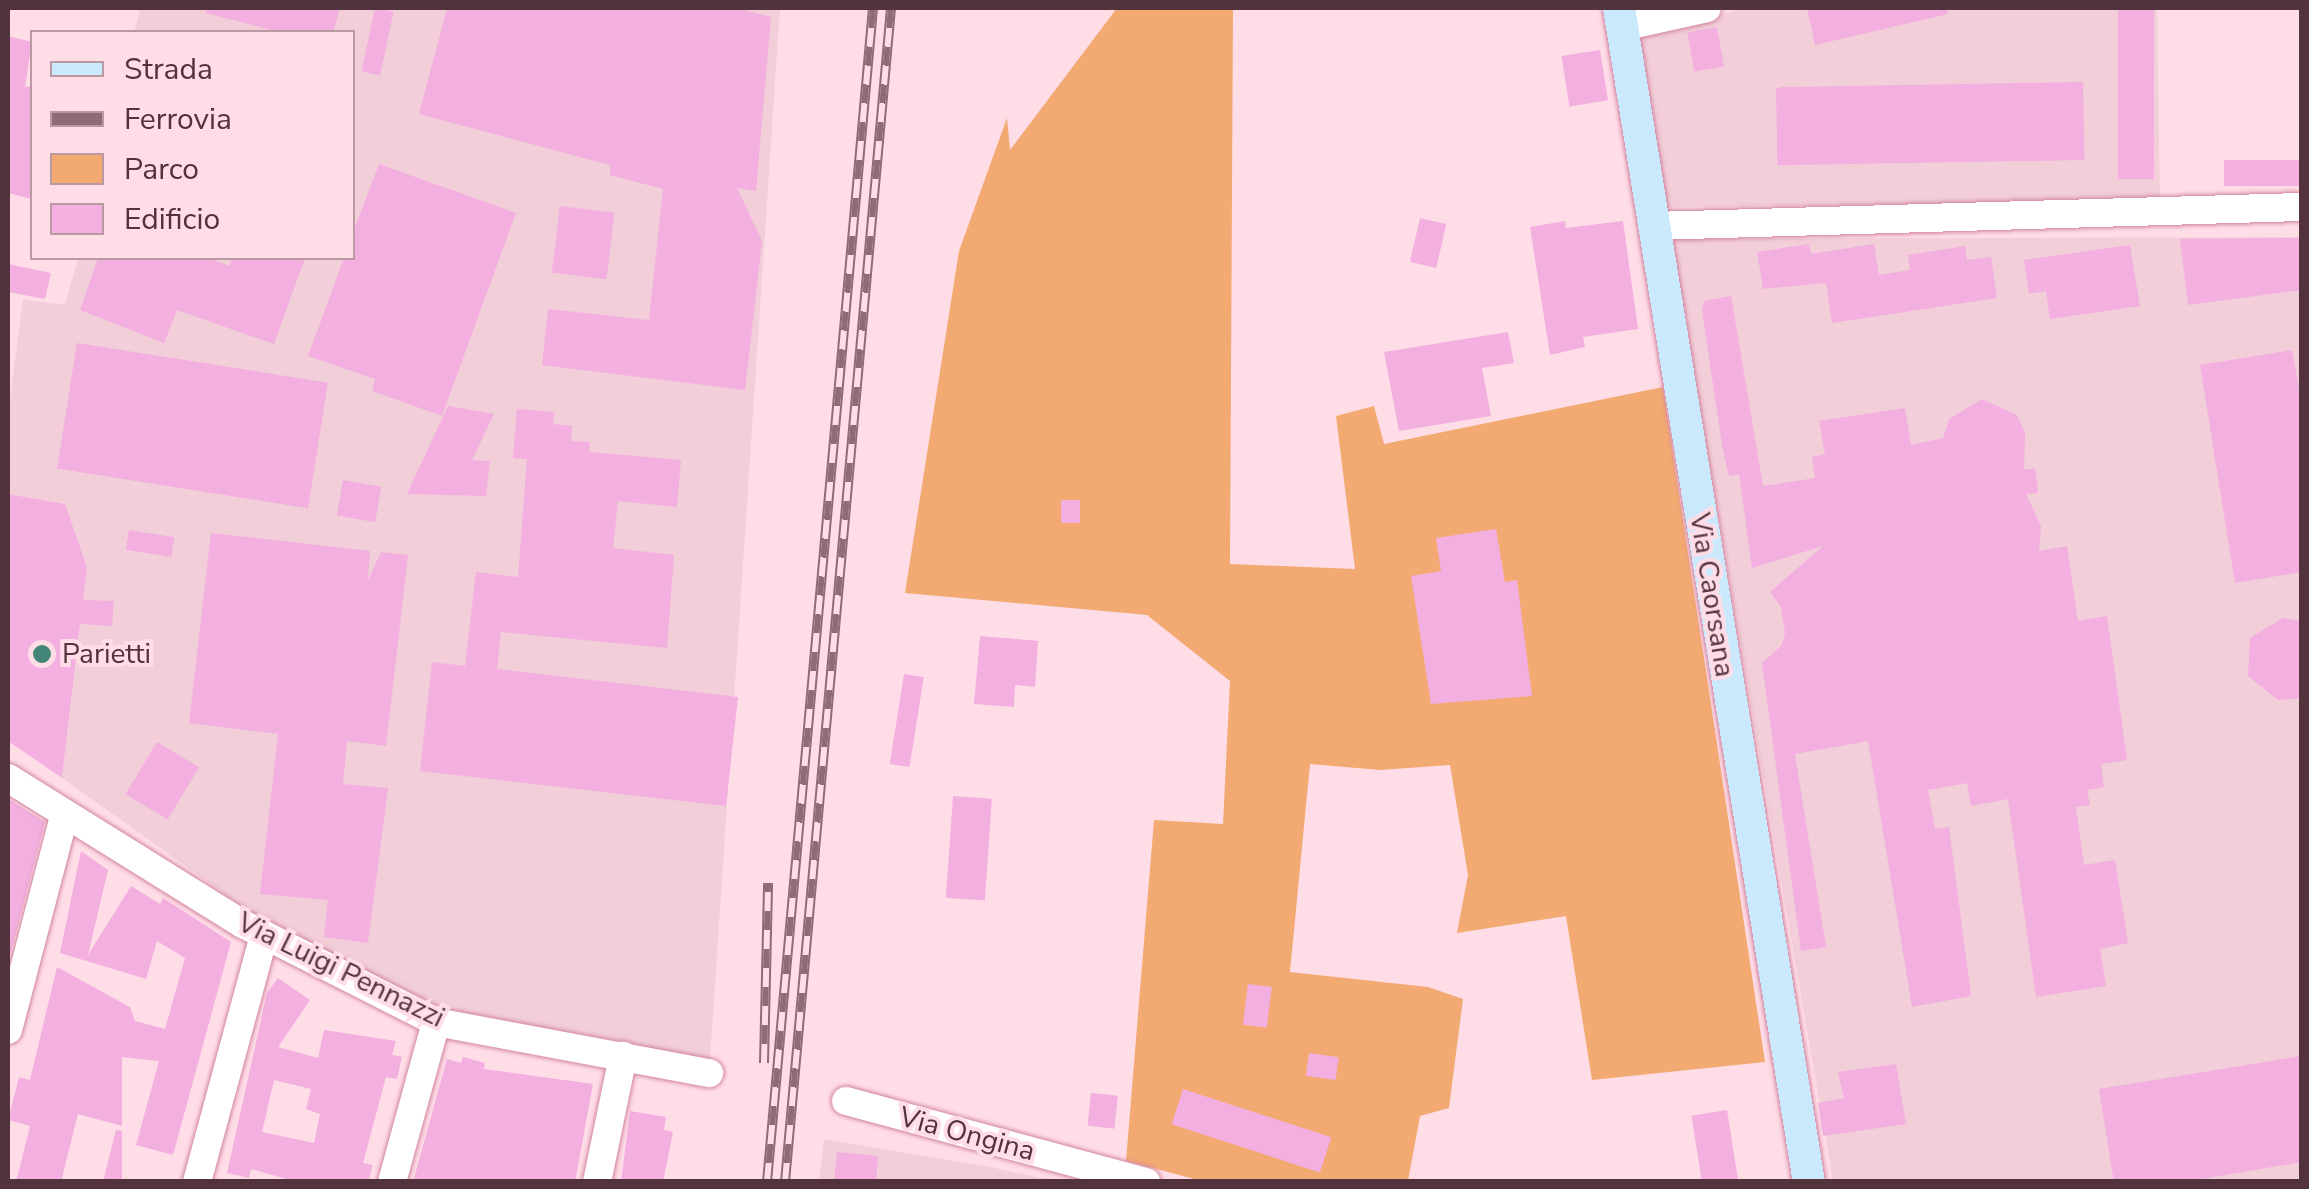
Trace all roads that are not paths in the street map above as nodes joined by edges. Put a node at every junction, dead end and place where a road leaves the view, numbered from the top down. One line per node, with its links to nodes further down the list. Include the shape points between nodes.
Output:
1 (1707, 8): 2 (street)
2 (1620, 17): 4 (main road, Via Caorsana)
3 (2302, 207): 4 (street)
4 (1653, 226): 17 (main road, Via Caorsana)
5 (8, 778): 6 (street, Via Luigi Pennazzi)
6 (64, 818): 7 (street, Via Luigi Pennazzi); 9 (street)
7 (264, 935): 8 (street, Via Luigi Pennazzi); 13 (street)
8 (436, 1022): 10 (street, Via Luigi Pennazzi); 14 (street)
9 (8, 1030)
10 (622, 1056): 11 (street, Via Luigi Pennazzi); 15 (street)
11 (709, 1072)
12 (846, 1101): 16 (street, Via Ongina)
13 (197, 1182)
14 (392, 1182)
15 (597, 1182)
16 (1146, 1182)
17 (1809, 1182)

